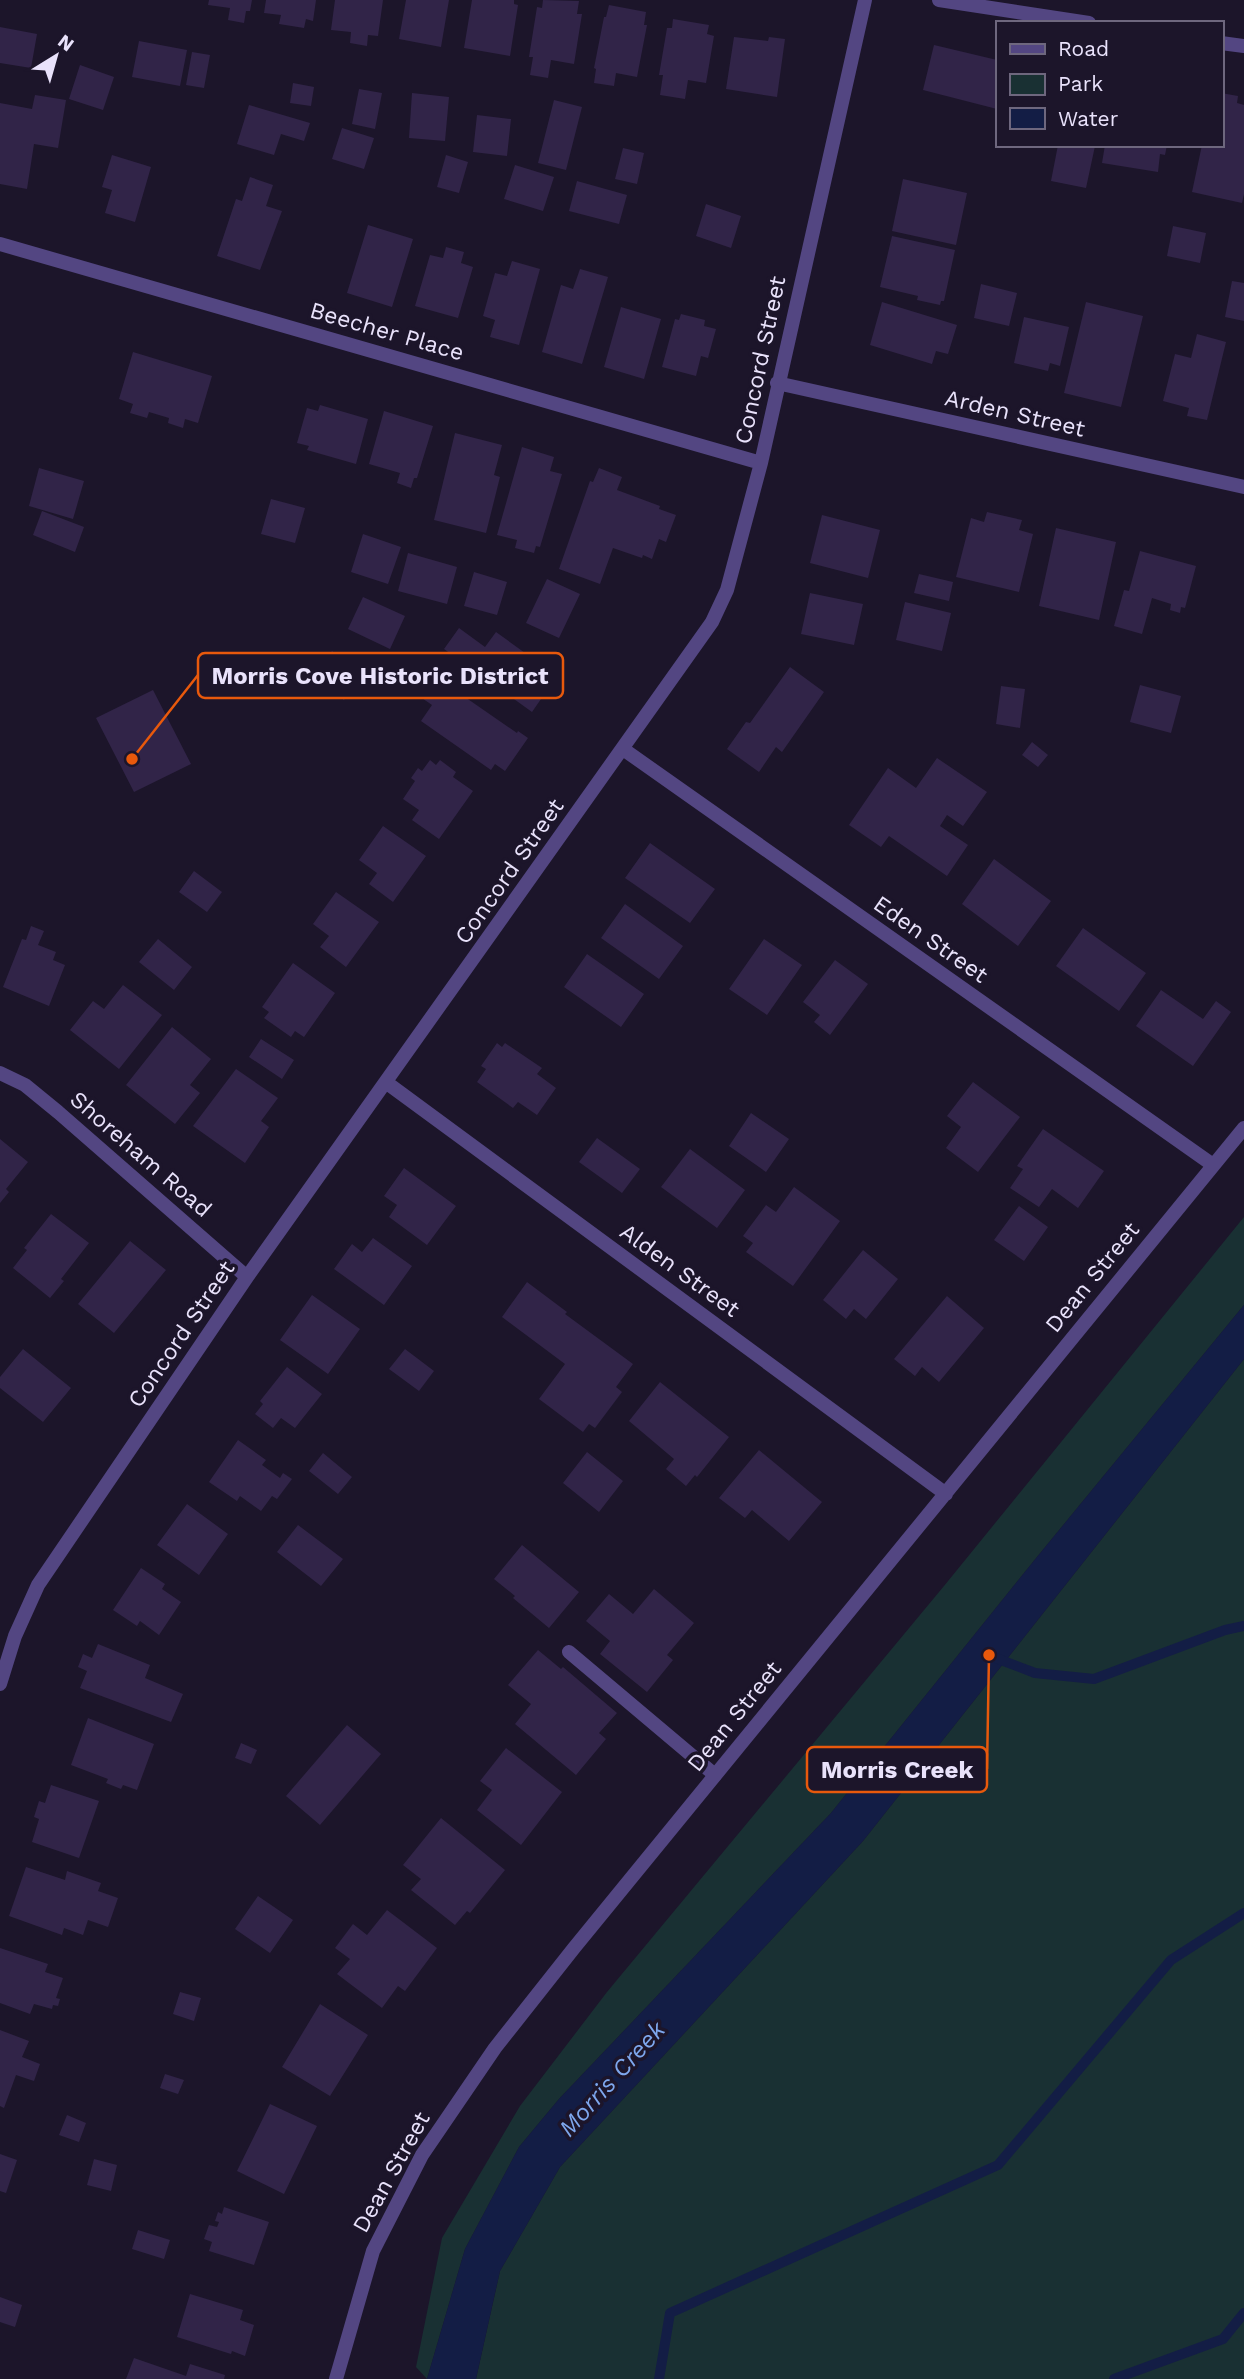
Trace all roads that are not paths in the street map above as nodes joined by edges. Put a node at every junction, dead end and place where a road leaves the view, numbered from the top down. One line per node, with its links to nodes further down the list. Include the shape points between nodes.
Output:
1 (864, 0): 7 (street, Concord Street)
2 (939, 0): 3 (street)
3 (1076, 21)
4 (1223, 43): 5 (street)
5 (1244, 46)
6 (0, 244): 8 (street, Beecher Place)
7 (777, 383): 8 (street, Concord Street); 9 (street, Arden Street)
8 (761, 463): 10 (street, Concord Street, via 727,590 712,622)
9 (1244, 487)
10 (623, 749): 12 (street, Concord Street); 14 (street, Eden Street)
11 (0, 1073): 15 (street, Shoreham Road, via 25,1085 58,1112)
12 (387, 1083): 15 (street, Concord Street); 16 (street, Alden Street)
13 (1244, 1128): 14 (street, Dean Street)
14 (1213, 1166): 16 (street, Dean Street)
15 (247, 1277): 18 (street, Concord Street, via 38,1585)
16 (946, 1494): 19 (street, Dean Street)
17 (569, 1652): 19 (street)
18 (0, 1684)
19 (715, 1775): 20 (street, Dean Street, via 495,2048 422,2155 373,2251)
20 (336, 2379)

